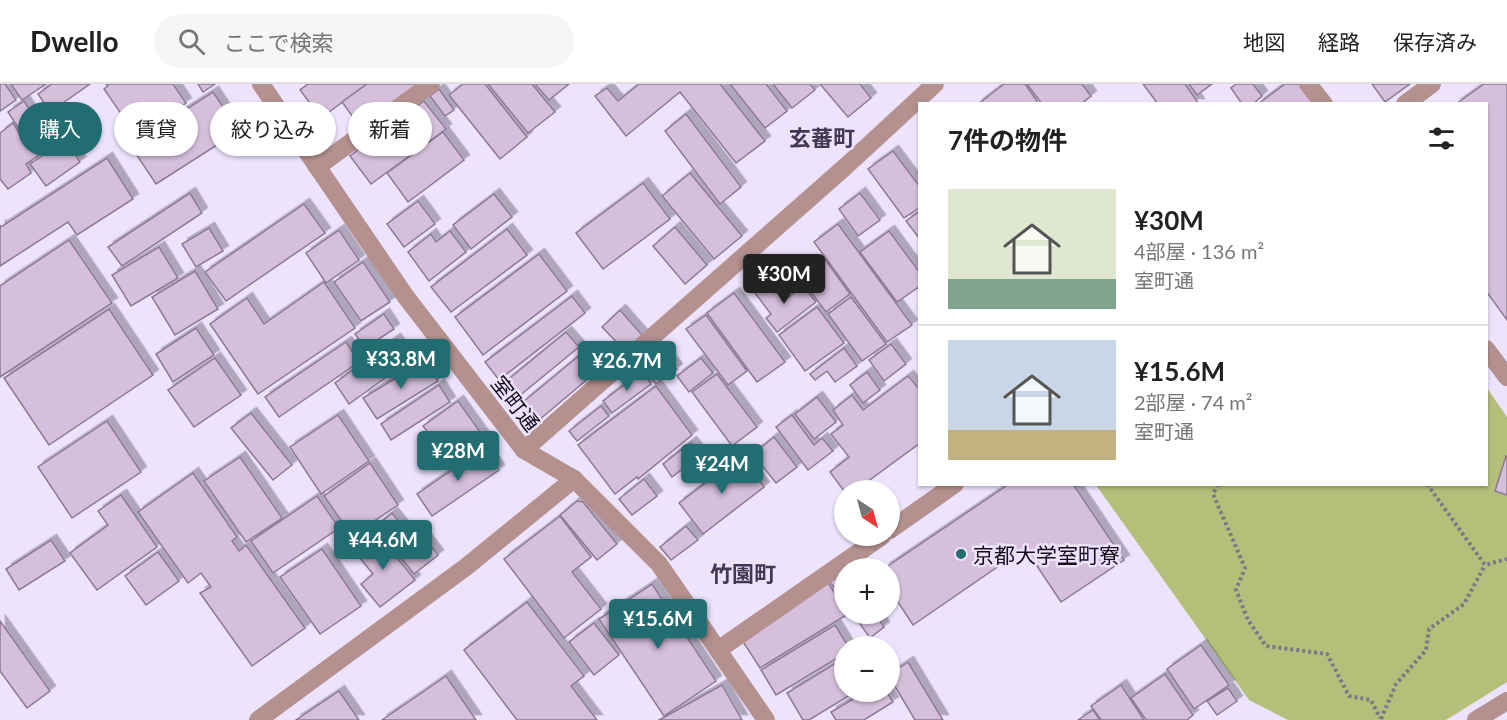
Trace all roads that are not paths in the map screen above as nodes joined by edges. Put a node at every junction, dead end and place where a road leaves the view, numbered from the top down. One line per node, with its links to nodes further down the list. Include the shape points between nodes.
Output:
1 (261, 84): 8 (street, 室町通)
2 (431, 84): 8 (street)
3 (935, 84): 11 (street)
4 (1308, 84): 6 (street)
5 (1432, 84): 7 (street)
6 (1322, 102)
7 (1408, 102)
8 (317, 167): 11 (street, 室町通, via 406,297)
9 (1488, 352): 10 (street)
10 (1507, 377)
11 (524, 450): 12 (street, 室町通)
12 (574, 479): 16 (street, 室町通, via 659,564); 18 (street, via 466,567)
13 (952, 486): 14 (street)
14 (900, 523)
15 (868, 546): 16 (street)
16 (718, 650): 19 (street, 室町通)
17 (1507, 701): 20 (street)
18 (258, 720)
19 (766, 720)
20 (1476, 720)

